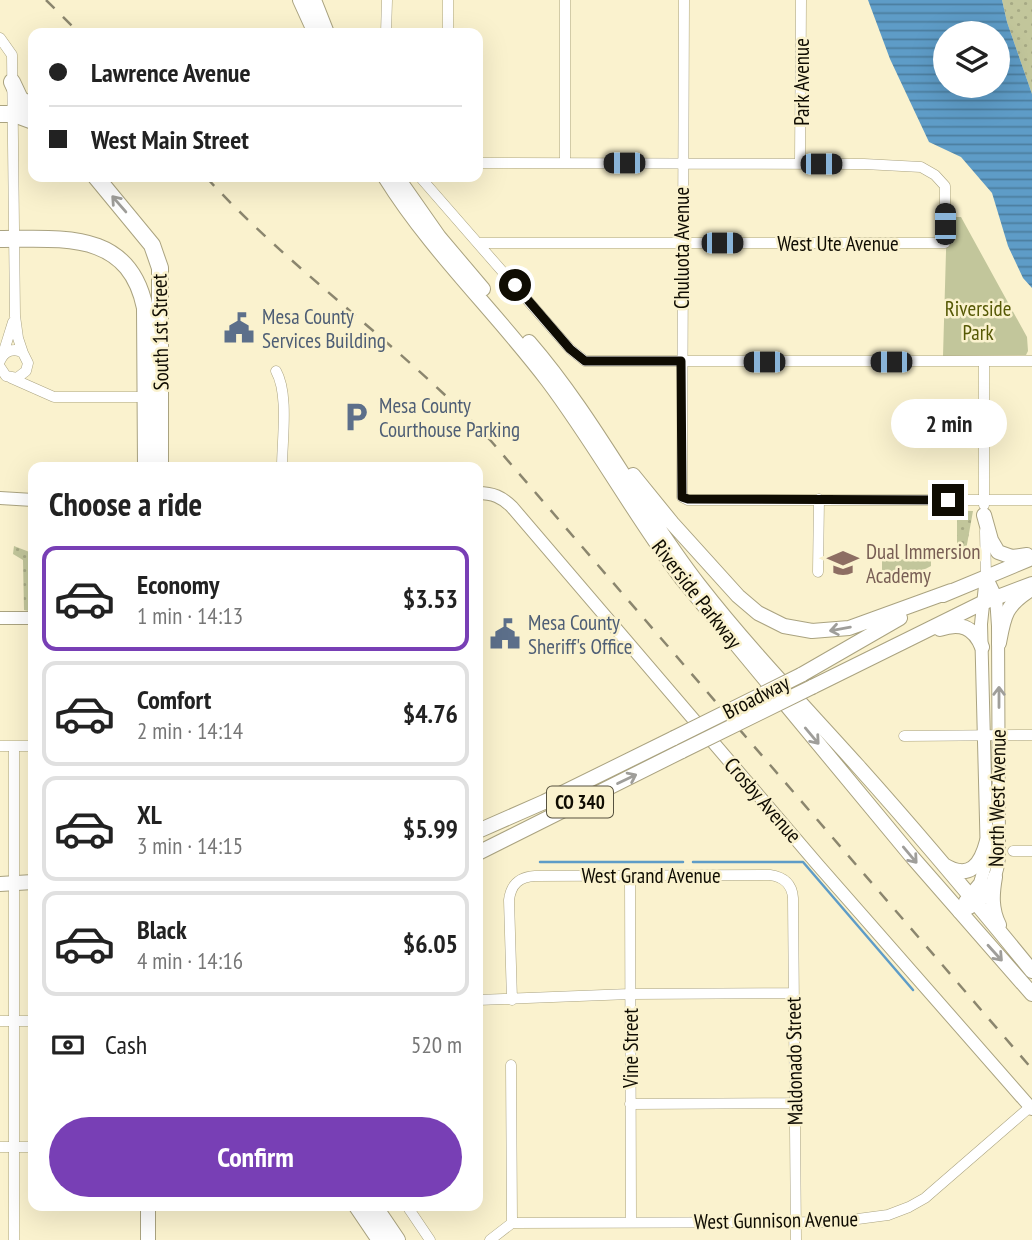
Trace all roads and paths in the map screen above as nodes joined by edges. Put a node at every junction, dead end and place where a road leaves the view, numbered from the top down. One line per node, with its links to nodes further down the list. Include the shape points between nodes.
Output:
1 (300, 0): 8 (main road)
2 (314, 0): 9 (main road)
3 (387, 0): 10 (street)
4 (448, 0): 11 (street)
5 (565, 0): 18 (street)
6 (684, 0): 19 (street, Chuluota Avenue)
7 (801, 0): 20 (street, Park Avenue)
8 (312, 28)
9 (325, 28)
10 (386, 28)
11 (448, 28)
12 (0, 38): 13 (street, via 12,55)
13 (12, 82): 14 (highway, via 20,99); 15 (street)
14 (28, 104)
15 (7, 114): 16 (highway); 25 (street)
16 (28, 120)
17 (483, 163): 18 (street)
18 (565, 163): 19 (street)
19 (683, 163): 20 (street); 27 (street, Chuluota Avenue)
20 (800, 164): 27 (street, West Ute Avenue, via 921,167 945,186 945,243)
21 (100, 182): 40 (highway, South 1st Street, one-way to 21, via 160,268 143,232)
22 (389, 182): 81 (main road, Riverside Parkway, one-way to 81, via 436,248 561,399 682,579)
23 (400, 182): 38 (main road, Riverside Parkway, via 439,237)
24 (424, 182): 26 (street)
25 (8, 239): 28 (street); 37 (highway, South 1st Street, via 83,241 126,265 141,287 145,308)
26 (479, 243): 27 (street, West Ute Avenue); 30 (street, via 585,361)
27 (681, 243): 30 (street, Chuluota Avenue)
28 (15, 316): 29 (street); 33 (street)
29 (23, 354): 33 (street, via 14,350); 34 (street)
30 (681, 361): 32 (street); 44 (street, Chuluota Avenue, via 682,497)
31 (1032, 361): 32 (street)
32 (984, 362): 47 (street, North West Avenue)
33 (2, 365): 34 (street, via 23,376); 36 (street)
34 (28, 366): 36 (street)
35 (276, 371): 41 (street, via 283,393)
36 (35, 388): 37 (street, via 54,397)
37 (146, 397): 39 (highway, South 1st Street)
38 (585, 414): 52 (main road, one-way to 38, via 838,630 798,629 772,621 738,596 664,514); 73 (main road, Riverside Parkway, via 700,586)
39 (146, 462)
40 (160, 462)
41 (282, 462)
42 (483, 493): 95 (street, Crosby Avenue, via 504,499 513,508)
43 (0, 498): 45 (street)
44 (819, 499): 47 (street); 49 (street)
45 (28, 500)
46 (1032, 500): 47 (street)
47 (984, 508): 48 (main road, via 998,552); 50 (street, North West Avenue)
48 (1032, 556): 50 (main road, Broadway / CO 340)
49 (818, 572)
50 (986, 576): 52 (main road, Broadway / CO 340); 53 (street, North West Avenue)
51 (1032, 586): 53 (main road, Broadway / CO 340); 59 (main road, via 1006,611)
52 (951, 591): 68 (main road, Broadway / CO 340, bridge, via 802,675)
53 (989, 600): 58 (main road, Broadway / CO 340); 59 (street, North West Avenue); 60 (street, North West Avenue)
54 (0, 618): 55 (street)
55 (28, 618)
56 (0, 625): 57 (street)
57 (28, 626)
58 (906, 640): 60 (main road, via 954,625 975,633); 70 (main road, Broadway / CO 340, one-way to 58, bridge)
59 (999, 643): 64 (street, North West Avenue, one-way to 59)
60 (982, 647): 63 (street, North West Avenue)
61 (1032, 735): 64 (street)
62 (904, 736): 63 (street)
63 (984, 736): 64 (street); 69 (street, North West Avenue)
64 (999, 736): 75 (street, North West Avenue, via 1000,848)
65 (0, 746): 66 (street)
66 (14, 746): 67 (street); 78 (street)
67 (28, 746)
68 (483, 829)
69 (987, 841): 73 (main road, via 981,859 969,870 954,870); 80 (street, North West Avenue, via 983,876)
70 (483, 850)
71 (1013, 851): 72 (street)
72 (1032, 851)
73 (940, 863): 80 (main road, Riverside Parkway)
74 (630, 875): 77 (street, West Grand Avenue, via 770,875); 85 (street, Vine Street); 88 (street, West Grand Avenue, via 527,876 513,884 509,900)
75 (995, 877): 80 (street, North West Avenue, via 986,894); 82 (main road, via 993,910)
76 (28, 882): 78 (main road)
77 (788, 883): 84 (street, Maldonado Street, via 793,898)
78 (7, 884): 79 (main road); 90 (street)
79 (28, 886)
80 (973, 901): 81 (street, North West Avenue); 82 (main road, Riverside Parkway)
81 (959, 912): 86 (main road, Riverside Parkway, one-way to 86)
82 (1010, 945): 83 (main road, Riverside Parkway)
83 (1032, 971)
84 (793, 993): 85 (street); 93 (street, Maldonado Street)
85 (630, 994): 88 (street); 94 (street, Vine Street)
86 (1032, 994)
87 (483, 1000): 88 (street)
88 (512, 1000)
89 (0, 1021): 90 (street)
90 (14, 1021): 91 (street); 97 (street)
91 (28, 1021)
92 (511, 1065): 105 (street)
93 (795, 1103): 94 (street); 104 (street, Maldonado Street)
94 (630, 1104): 103 (street, Vine Street)
95 (1031, 1108): 104 (street, West Gunnison Avenue, via 909,1207 860,1220)
96 (0, 1147): 97 (street)
97 (14, 1147): 98 (street); 106 (street)
98 (28, 1147)
99 (148, 1211): 107 (main road)
100 (360, 1211): 108 (highway)
101 (377, 1211): 109 (highway)
102 (410, 1211): 110 (street)
103 (631, 1222): 104 (street, West Gunnison Avenue); 105 (street, West Gunnison Avenue)
104 (796, 1222): 112 (street, Maldonado Street)
105 (512, 1223): 111 (street)
106 (14, 1240)
107 (148, 1240)
108 (380, 1240)
109 (397, 1240)
110 (430, 1240)
111 (490, 1240)
112 (796, 1240)

